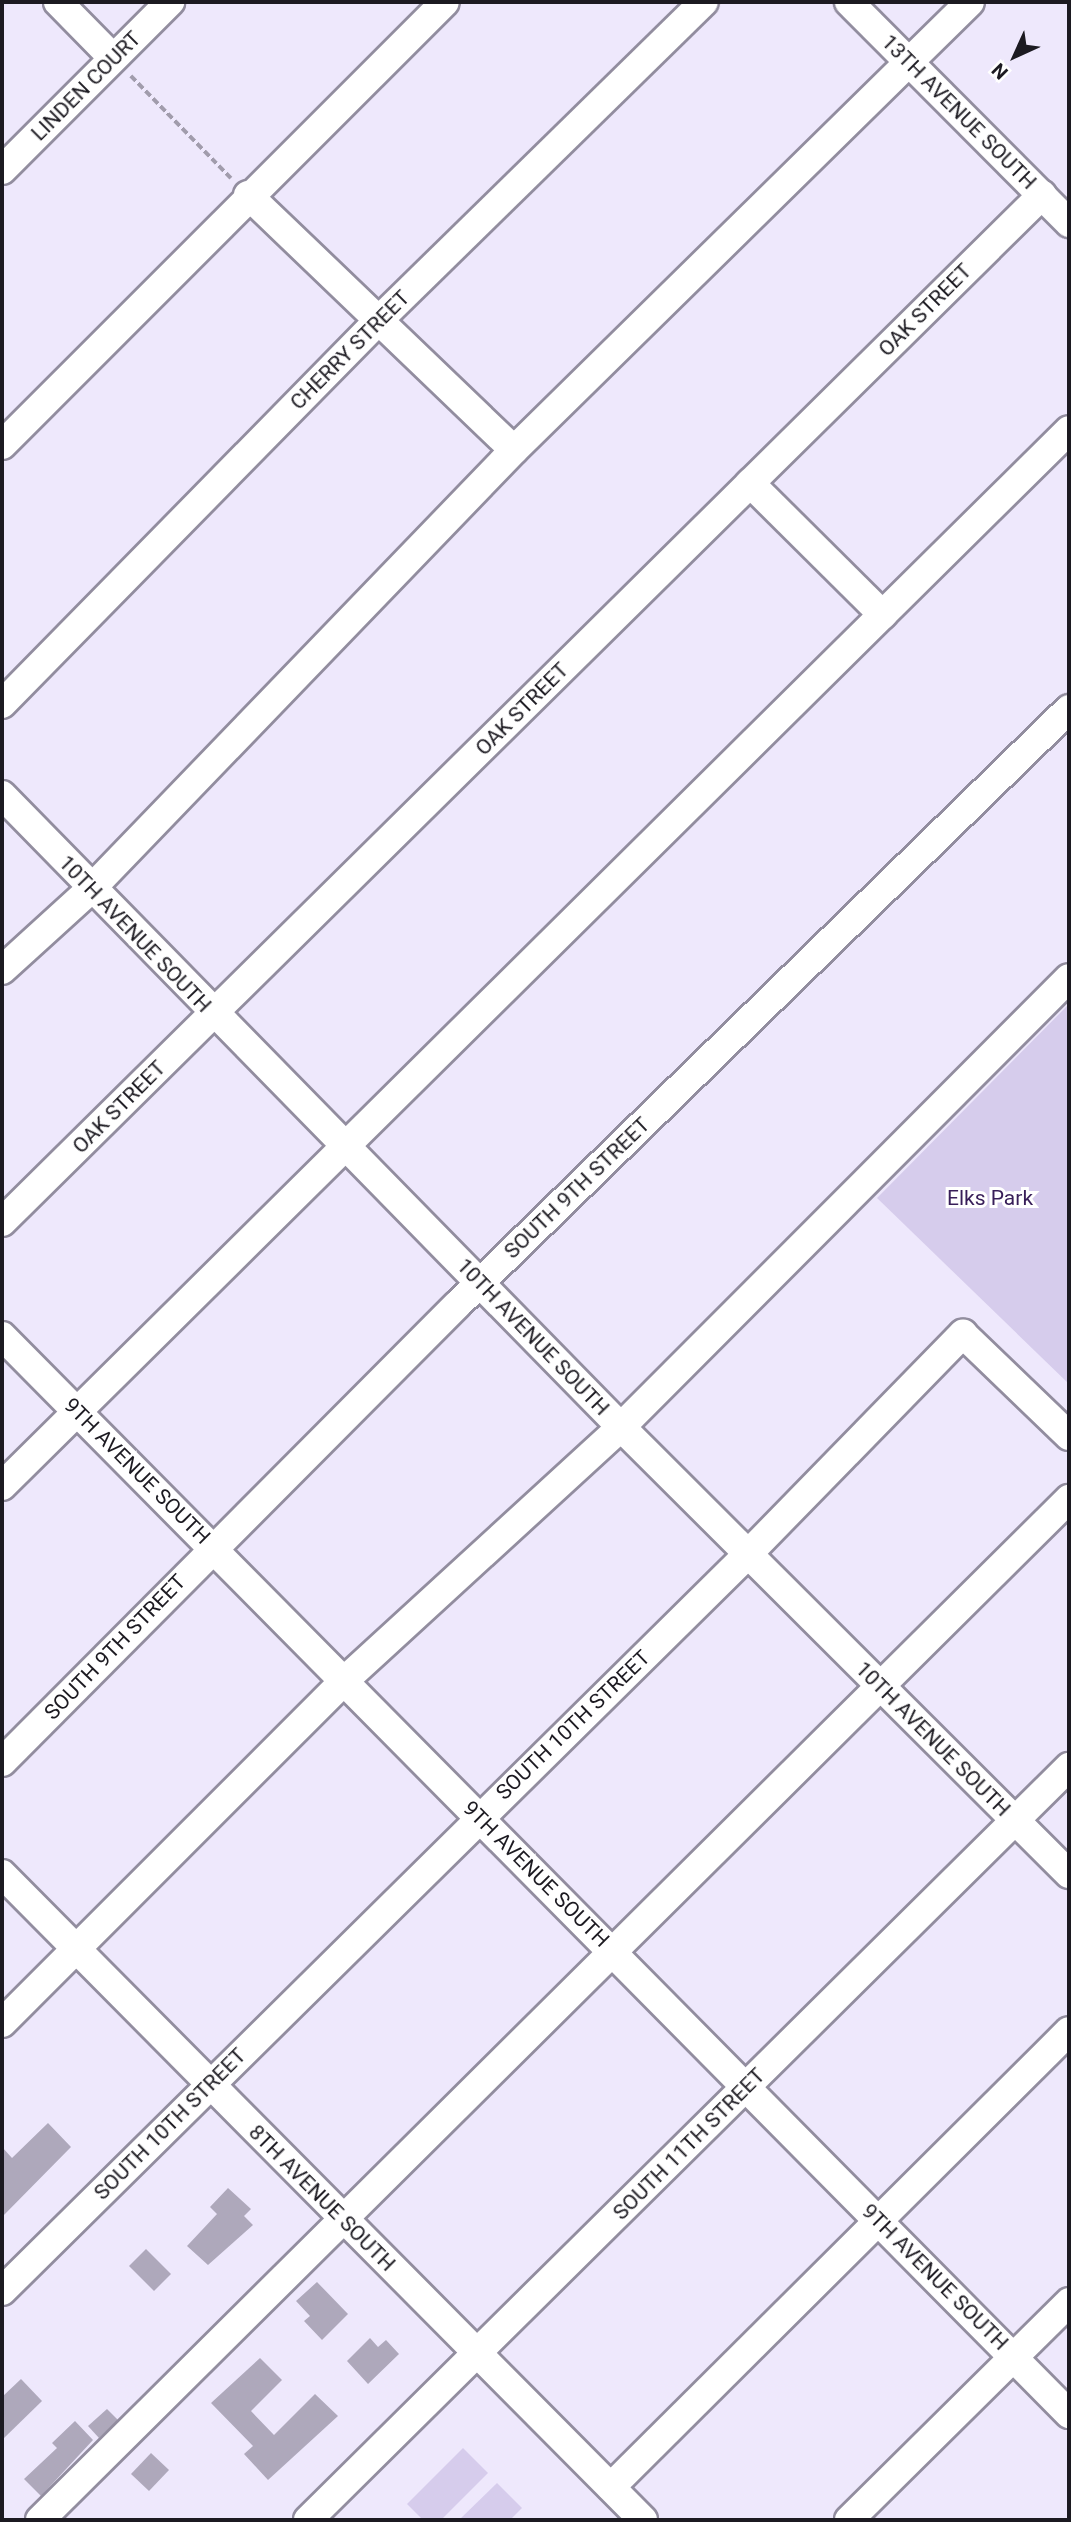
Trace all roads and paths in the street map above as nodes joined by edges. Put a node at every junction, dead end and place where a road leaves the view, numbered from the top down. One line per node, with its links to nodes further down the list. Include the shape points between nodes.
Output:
1 (58, 2): 7 (street)
2 (170, 2): 7 (street, LINDEN COURT)
3 (445, 2): 10 (street)
4 (705, 2): 13 (street, CHERRY STREET)
5 (849, 2): 8 (street, 13TH AVENUE SOUTH)
6 (970, 2): 8 (street)
7 (113, 58): 9 (street, LINDEN COURT); 10 (path)
8 (910, 62): 11 (street, 13TH AVENUE SOUTH); 16 (street)
9 (2, 170)
10 (248, 195): 13 (street); 15 (street)
11 (1042, 195): 12 (street, 13TH AVENUE SOUTH); 17 (street, OAK STREET)
12 (1069, 223)
13 (380, 319): 16 (street); 19 (street, CHERRY STREET)
14 (1069, 430): 18 (street)
15 (2, 444)
16 (514, 450): 22 (street)
17 (750, 483): 18 (street); 25 (street, OAK STREET)
18 (883, 615): 26 (street)
19 (2, 704)
20 (1069, 709): 28 (street, SOUTH 9TH STREET)
21 (2, 795): 22 (street, 10TH AVENUE SOUTH)
22 (90, 890): 23 (street); 25 (street, 10TH AVENUE SOUTH)
23 (2, 970)
24 (1069, 978): 31 (street)
25 (213, 1014): 26 (street, 10TH AVENUE SOUTH); 27 (street, OAK STREET)
26 (346, 1148): 28 (street, 10TH AVENUE SOUTH); 30 (street)
27 (2, 1222)
28 (480, 1282): 31 (street, 10TH AVENUE SOUTH); 35 (street, SOUTH 9TH STREET)
29 (2, 1336): 30 (street, 9TH AVENUE SOUTH)
30 (78, 1412): 33 (street); 35 (street, 9TH AVENUE SOUTH)
31 (621, 1427): 36 (street, 10TH AVENUE SOUTH); 37 (street)
32 (1069, 1436): 36 (street, SOUTH 10TH STREET, via 963,1334)
33 (2, 1486)
34 (1069, 1499): 38 (street)
35 (212, 1547): 37 (street, 9TH AVENUE SOUTH); 39 (street, SOUTH 9TH STREET)
36 (748, 1554): 38 (street, 10TH AVENUE SOUTH); 41 (street, SOUTH 10TH STREET)
37 (345, 1681): 41 (street, 9TH AVENUE SOUTH); 45 (street)
38 (879, 1685): 42 (street, 10TH AVENUE SOUTH); 46 (street)
39 (2, 1762)
40 (1069, 1767): 42 (street, SOUTH 11TH STREET)
41 (478, 1816): 46 (street, 9TH AVENUE SOUTH); 49 (street, SOUTH 10TH STREET)
42 (1016, 1821): 44 (street, 10TH AVENUE SOUTH); 50 (street, SOUTH 11TH STREET)
43 (2, 1874): 45 (street, 8TH AVENUE SOUTH)
44 (1069, 1874)
45 (76, 1949): 47 (street); 49 (street, 8TH AVENUE SOUTH)
46 (611, 1950): 50 (street, 9TH AVENUE SOUTH); 51 (street)
47 (2, 2023)
48 (1069, 2031): 52 (street)
49 (208, 2085): 51 (street, 8TH AVENUE SOUTH); 53 (street, SOUTH 10TH STREET)
50 (748, 2086): 52 (street, 9TH AVENUE SOUTH); 55 (street, SOUTH 11TH STREET)
51 (344, 2219): 55 (street, 8TH AVENUE SOUTH); 59 (street)
52 (878, 2219): 56 (street, 9TH AVENUE SOUTH); 58 (street)
53 (2, 2291)
54 (1069, 2302): 56 (street)
55 (478, 2352): 58 (street, 8TH AVENUE SOUTH); 60 (street, SOUTH 11TH STREET)
56 (1013, 2356): 57 (street, 9TH AVENUE SOUTH); 62 (street)
57 (1069, 2414)
58 (611, 2487): 61 (street, 8TH AVENUE SOUTH)
59 (40, 2520)
60 (308, 2520)
61 (643, 2520)
62 (849, 2520)

